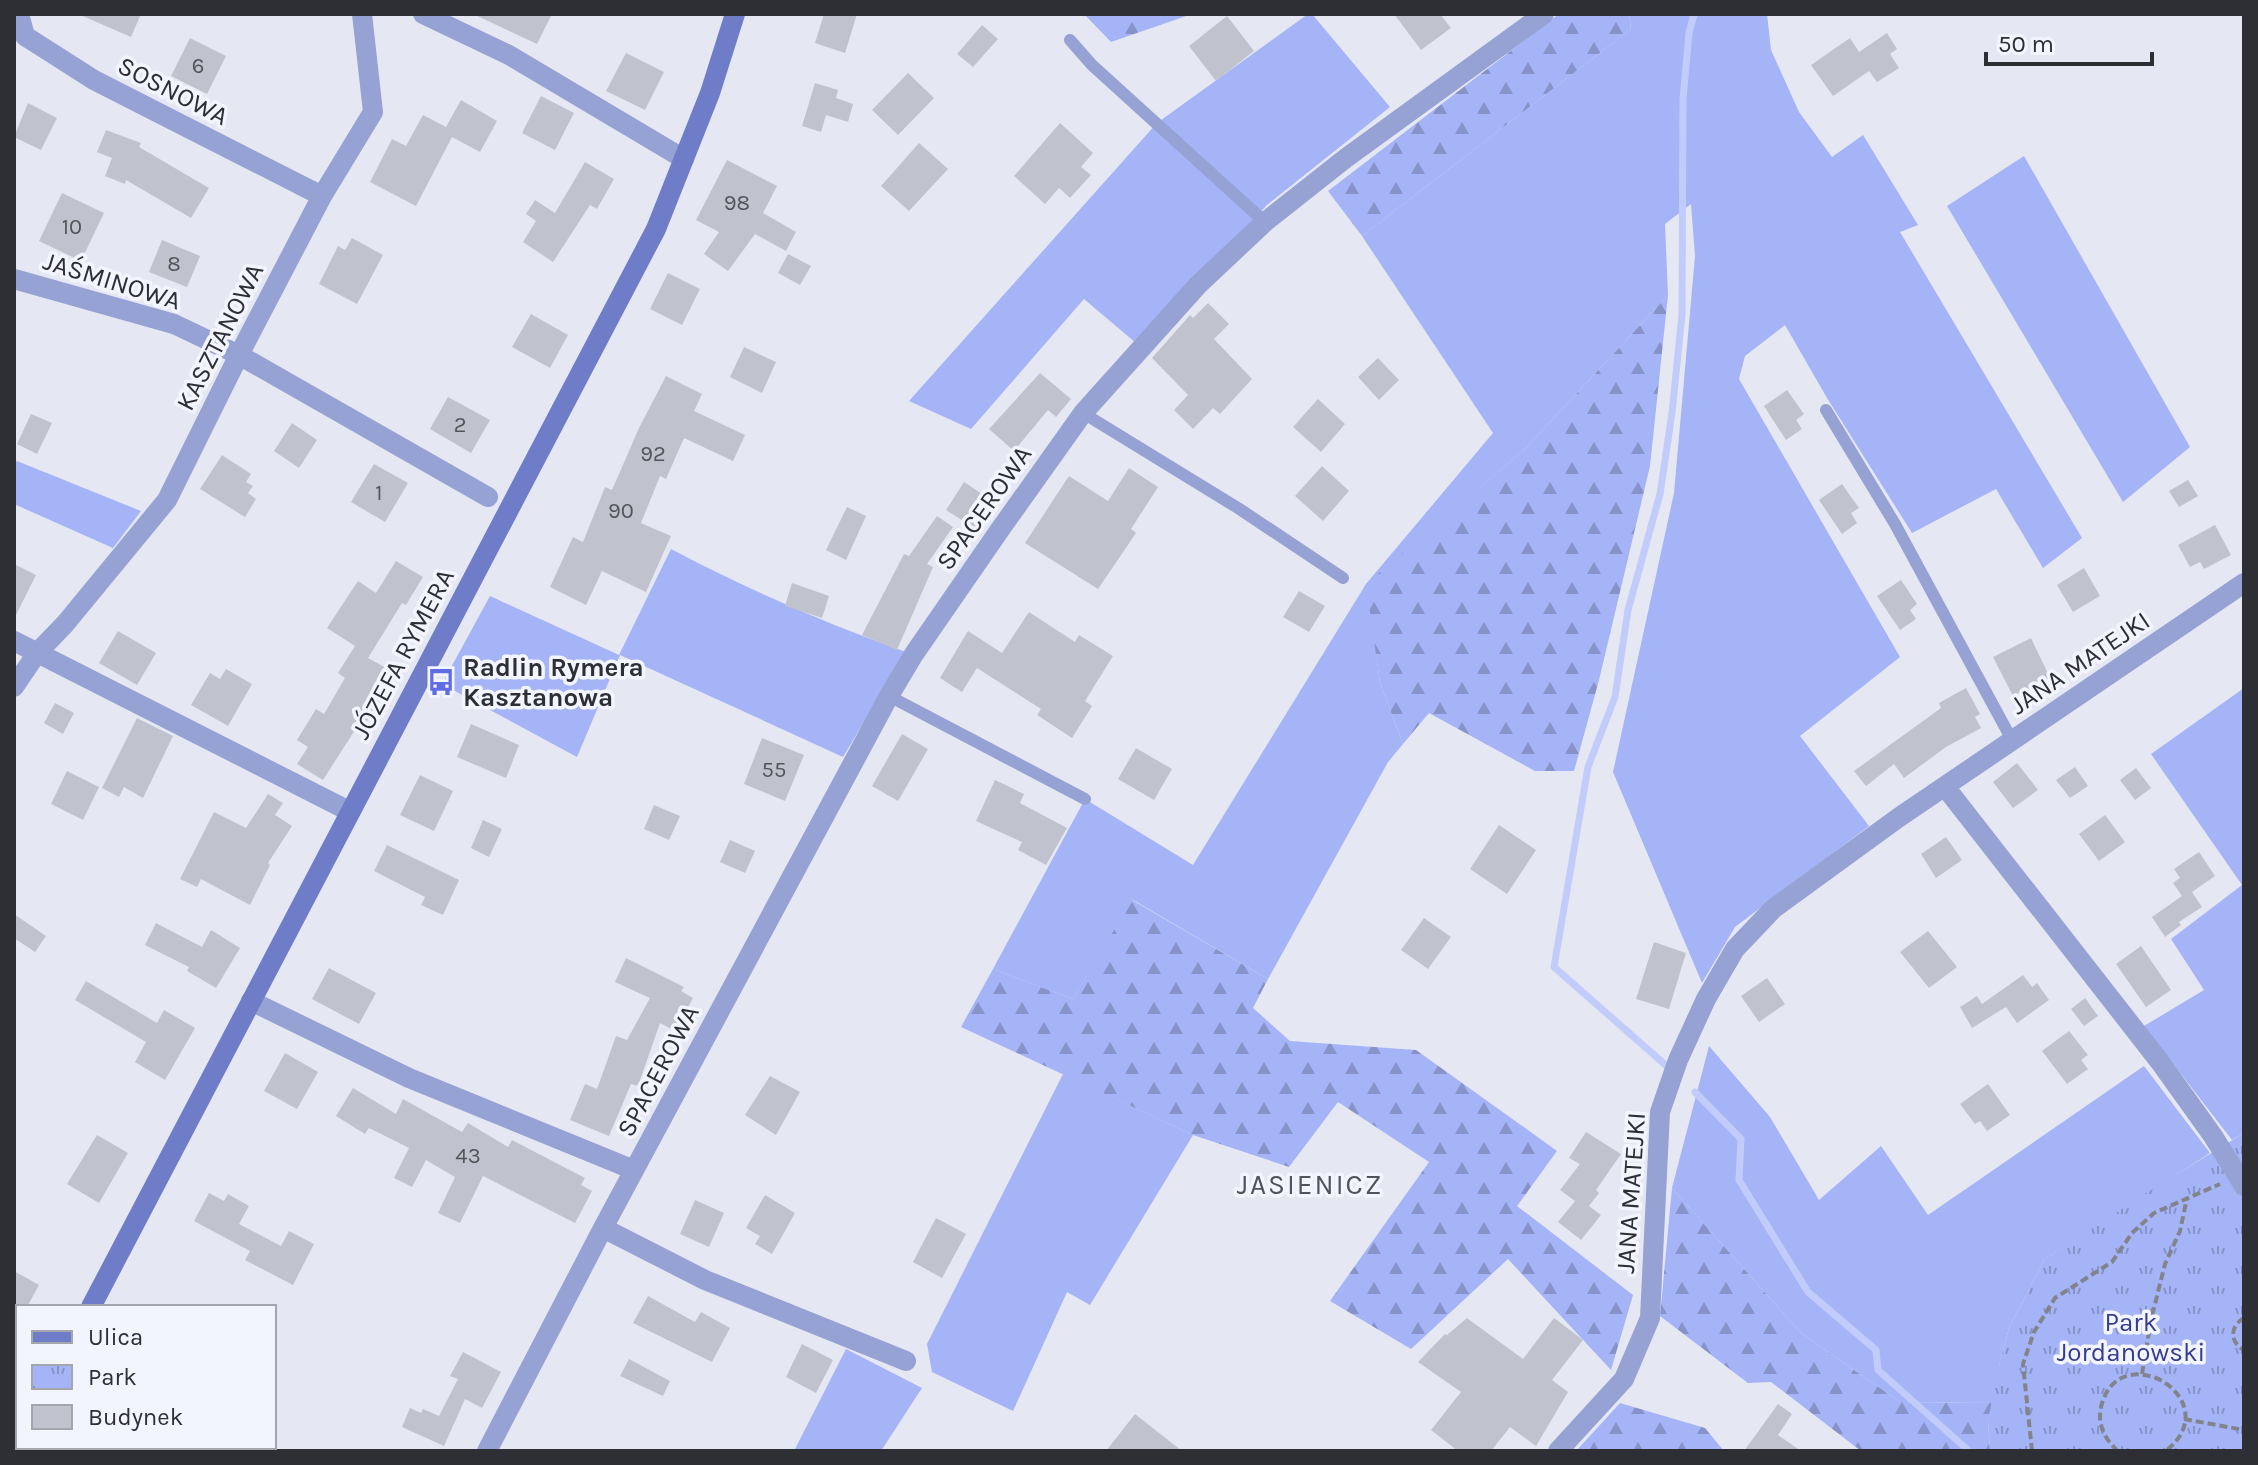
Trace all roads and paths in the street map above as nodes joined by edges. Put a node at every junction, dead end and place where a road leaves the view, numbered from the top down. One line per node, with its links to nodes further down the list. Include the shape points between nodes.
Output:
1 (19, 14): 8 (street, SOSNOWA, via 25,36 94,80)
2 (362, 14): 8 (street, KASZTANOWA, via 373,112)
3 (423, 14): 7 (street, via 509,55)
4 (735, 14): 7 (street, JÓZEFA RYMERA)
5 (1544, 14): 9 (street, SPACEROWA)
6 (1070, 40): 9 (lane)
7 (684, 159): 24 (street, JÓZEFA RYMERA, via 656,229)
8 (322, 196): 11 (street, KASZTANOWA)
9 (1265, 222): 13 (street, SPACEROWA, via 1198,285)
10 (14, 279): 11 (street, JAŚMINOWA, via 174,324)
11 (239, 355): 14 (street, JAŚMINOWA); 18 (street, KASZTANOWA, via 167,500)
12 (1826, 410): 21 (lane, via 1895,524)
13 (1083, 413): 15 (lane); 20 (street, SPACEROWA)
14 (488, 497)
15 (1343, 578)
16 (2244, 583): 21 (street, JANA MATEJKI)
17 (14, 641): 18 (street)
18 (37, 653): 19 (street, KASZTANOWA); 24 (street)
19 (14, 687)
20 (889, 696): 23 (lane); 26 (street, SPACEROWA)
21 (2012, 740): 22 (street, JANA MATEJKI)
22 (1946, 788): 27 (street, via 2160,1062); 38 (street, JANA MATEJKI, via 1773,909 1735,949 1706,999 1660,1112 1650,1318 1624,1379)
23 (1085, 799)
24 (349, 811): 25 (street, JÓZEFA RYMERA)
25 (251, 1001): 26 (street, SPACEROWA, via 409,1078); 30 (street, JÓZEFA RYMERA)
26 (634, 1170): 29 (street, SPACEROWA)
27 (2241, 1181): 28 (path)
28 (2187, 1198): 34 (path, via 2165,1264); 39 (path, via 2154,1213 2112,1262 2055,1298 2034,1332 2023,1364)
29 (603, 1228): 33 (street, via 705,1280); 37 (street, SPACEROWA)
30 (92, 1305)
31 (2244, 1318): 32 (path, via 2233,1335)
32 (2244, 1350)
33 (906, 1361)
34 (2142, 1374): 35 (path, via 2174,1388); 40 (path, via 2118,1382 2102,1403 2102,1430)
35 (2184, 1419): 36 (path); 41 (path, via 2178,1438)
36 (2244, 1430)
37 (487, 1451)
38 (1558, 1451)
39 (2032, 1451)
40 (2118, 1451)
41 (2166, 1451)

